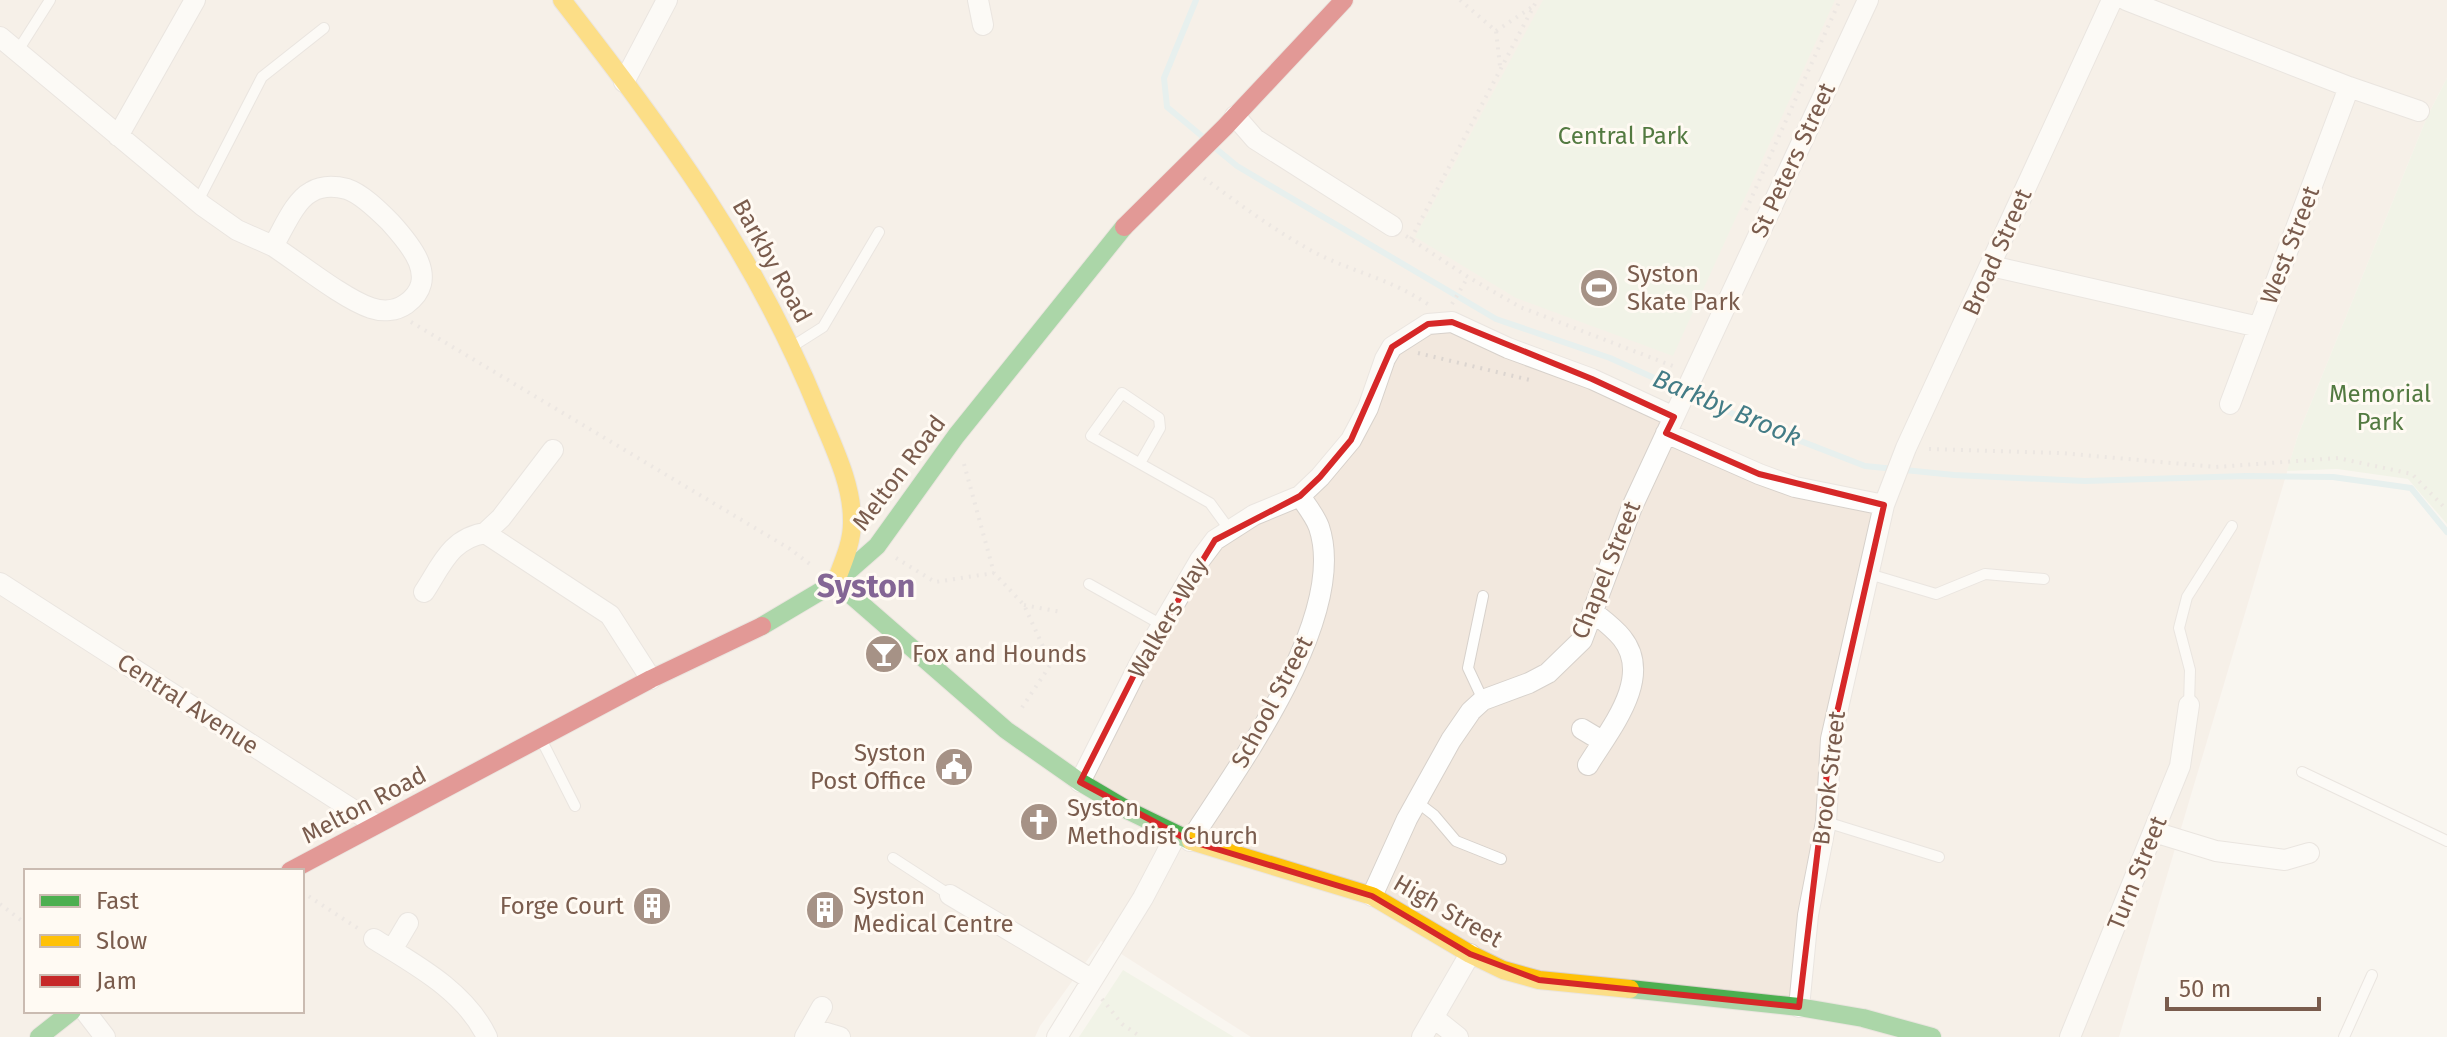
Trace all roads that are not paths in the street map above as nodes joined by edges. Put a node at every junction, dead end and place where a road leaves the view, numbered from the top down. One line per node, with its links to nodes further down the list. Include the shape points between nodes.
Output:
1 (50, 0): 13 (lane)
2 (195, 0): 18 (street)
3 (562, 0): 14 (street, Barkby Road)
4 (667, 0): 14 (street)
5 (978, 0): 10 (street)
6 (1344, 0): 17 (street, Melton Road)
7 (1868, 0): 27 (street, St Peters Street)
8 (2112, 0): 23 (street, Broad Street)
9 (2126, 0): 15 (street)
10 (983, 25)
11 (324, 28): 19 (lane, via 262,77)
12 (0, 37): 13 (street)
13 (17, 52): 18 (street)
14 (624, 82): 25 (street, Barkby Road, via 718,211)
15 (2349, 87): 16 (street); 24 (street, West Street)
16 (2419, 111)
17 (1230, 122): 20 (street); 37 (street, Melton Road, via 1125,226 956,436 877,546)
18 (118, 136): 19 (street)
19 (198, 201): 22 (street, via 237,230)
20 (1387, 222)
21 (879, 232): 25 (lane, via 823,327)
22 (273, 246): 22 (street, via 309,192 326,186 349,189 408,242 418,257 420,289 392,311 372,309)
23 (1991, 266): 24 (street); 31 (street, Broad Street)
24 (2259, 327): 26 (street, West Street)
25 (792, 347): 37 (street, Barkby Road, via 837,456 852,519)
26 (2230, 404)
27 (1672, 419): 30 (street, via 1448,319 1428,324 1392,347 1351,440); 31 (street, via 1759,474); 42 (street, Chapel Street)
28 (553, 450): 34 (street)
29 (1140, 463): 29 (lane, via 1091,436 1122,393 1159,418 1160,428); 33 (lane, via 1210,503)
30 (1300, 496): 33 (street, Walkers Way); 58 (street, School Street, via 1318,526 1323,555 1322,588 1310,632 1244,758)
31 (1884, 505): 35 (street, Brook Street)
32 (2232, 526): 46 (lane, via 2184,607 2179,628 2190,670)
33 (1229, 529): 43 (street, Walkers Way, via 1200,560)
34 (485, 533): 40 (street, via 455,545); 44 (street, via 610,615)
35 (1869, 574): 36 (lane, via 1936,594 1985,574); 55 (street, Brook Street, via 1831,739)
36 (2044, 579)
37 (836, 582): 44 (street, Melton Road, via 770,622); 52 (street, High Street, via 1006,730)
38 (0, 583): 56 (street, Central Avenue)
39 (1089, 584): 43 (lane)
40 (424, 592)
41 (1483, 596): 45 (lane, via 1468,668)
42 (1593, 612): 45 (street, Chapel Street, via 1582,640 1548,673); 49 (street, via 1620,636 1634,662 1634,706)
43 (1162, 625): 52 (street, Walkers Way)
44 (651, 679): 48 (street, Melton Road)
45 (1483, 700): 53 (street, Chapel Street, via 1456,731)
46 (2189, 705): 57 (street, Turn Street, via 2180,766)
47 (1582, 729): 49 (street)
48 (540, 737): 54 (lane); 56 (street, Melton Road)
49 (1602, 741): 50 (street)
50 (1588, 765)
51 (2302, 772): 59 (lane)
52 (1080, 782): 58 (street, High Street)
53 (1417, 802): 63 (lane, via 1456,841); 66 (street, Chapel Street)
54 (575, 806)
55 (1826, 822): 61 (lane); 74 (street, Brook Street, via 1808,915)
56 (375, 824): 64 (street, Melton Road)
57 (2154, 832): 60 (street, via 2216,851 2285,860); 88 (street, Turn Street)
58 (1183, 838): 66 (street, High Street); 72 (street, School Street)
59 (2447, 841)
60 (2309, 853)
61 (1939, 857)
62 (893, 858): 65 (lane)
63 (1501, 859)
64 (294, 869)
65 (950, 895): 72 (street)
66 (1372, 896): 70 (street, High Street)
67 (408, 923): 69 (street)
68 (374, 939): 69 (street)
69 (392, 950): 82 (street, via 461,1000)
70 (1470, 954): 74 (street, High Street, via 1539,980); 77 (street)
71 (2372, 975): 89 (lane)
72 (1091, 979): 84 (street, School Street)
73 (822, 1007): 79 (street)
74 (1799, 1007): 78 (street, High Street)
75 (69, 1013): 80 (street)
76 (87, 1013): 81 (street)
77 (1434, 1018): 85 (street); 86 (street)
78 (1881, 1030): 87 (street, High Street)
79 (807, 1032): 83 (street)
80 (39, 1037)
81 (105, 1037)
82 (487, 1037)
83 (840, 1037)
84 (1057, 1037)
85 (1422, 1037)
86 (1458, 1037)
87 (1932, 1037)
88 (2070, 1037)
89 (2344, 1037)

